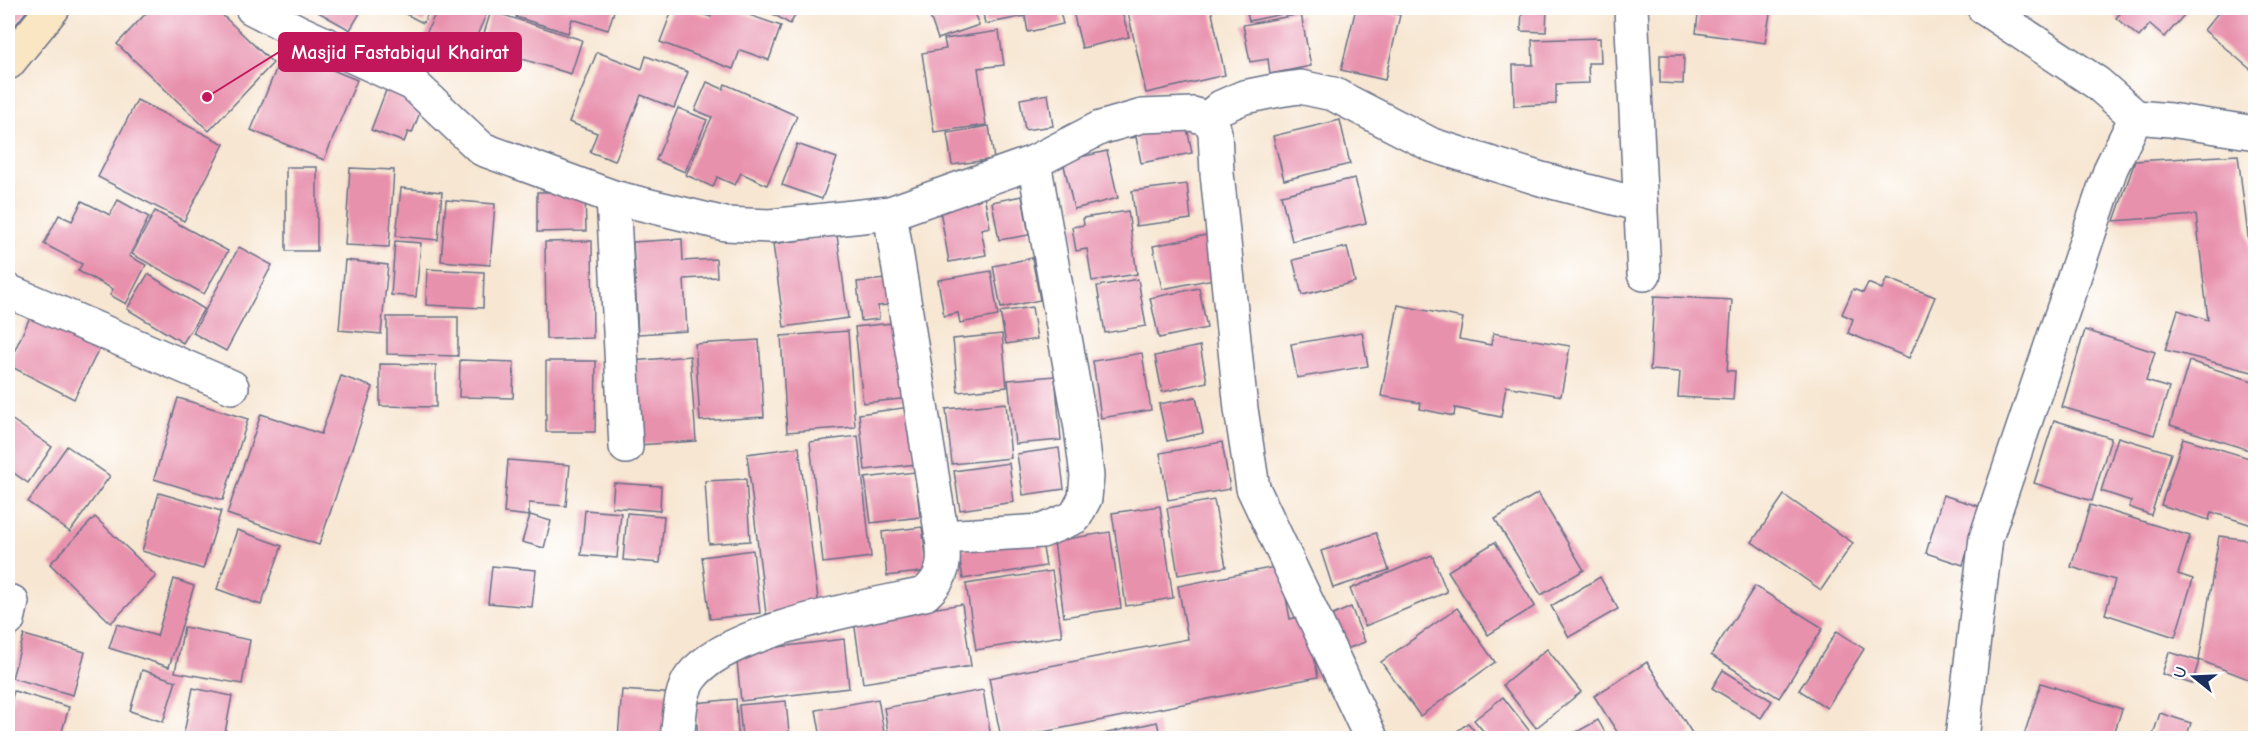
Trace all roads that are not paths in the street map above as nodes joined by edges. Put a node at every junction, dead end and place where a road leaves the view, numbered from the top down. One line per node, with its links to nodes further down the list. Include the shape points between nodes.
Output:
1 (53, 8): 5 (street)
2 (252, 8): 10 (street, via 413,84 482,149)
3 (1631, 8): 11 (street)
4 (1984, 8): 6 (street, via 2097,83)
5 (8, 63)
6 (2136, 117): 8 (street); 20 (street, via 2111,168 1986,538)
7 (1207, 119): 9 (street, via 1192,114 1142,116 1100,128); 11 (street, via 1221,107 1244,97 1299,87 1317,89 1432,145 1541,179); 19 (street, via 1215,133 1240,410 1253,488)
8 (2256, 133)
9 (1034, 162): 12 (street); 17 (street, via 1080,428 1087,476 1085,498 1075,517 1042,531)
10 (613, 197): 12 (street, via 725,224 770,226); 16 (street)
11 (1641, 204): 13 (street)
12 (890, 213): 17 (street)
13 (1644, 274)
14 (8, 291): 15 (street)
15 (232, 387)
16 (626, 447)
17 (942, 537): 18 (street, via 943,568 938,583 925,594 781,627 709,659 690,678 682,698)
18 (677, 738)
19 (1371, 738)
20 (1962, 738)

